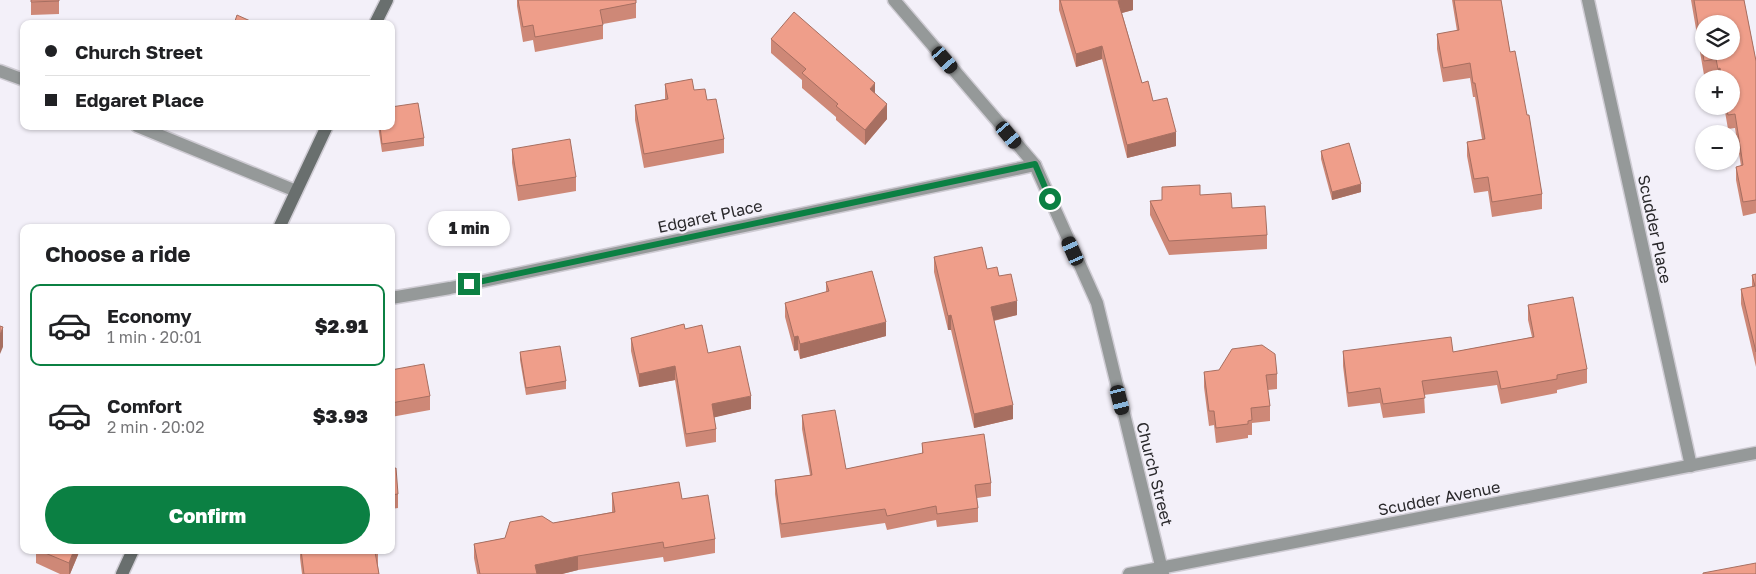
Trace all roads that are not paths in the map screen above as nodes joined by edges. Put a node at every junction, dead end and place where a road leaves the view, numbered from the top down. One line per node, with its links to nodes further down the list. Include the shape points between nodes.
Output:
1 (387, 0): 4 (main road)
2 (894, 0): 9 (street, Church Street)
3 (1588, 0): 14 (street, Scudder Place)
4 (377, 20)
5 (0, 71): 6 (street)
6 (20, 78)
7 (147, 130): 10 (street)
8 (324, 130): 10 (main road)
9 (1035, 164): 12 (street, Edgaret Place); 16 (street, Church Street, via 1097,303)
10 (296, 190): 11 (main road)
11 (281, 224)
12 (395, 297)
13 (1756, 453): 14 (street, Scudder Avenue)
14 (1690, 466): 16 (street, Scudder Avenue)
15 (131, 554): 17 (main road)
16 (1162, 571): 18 (street, Scudder Avenue)
17 (122, 574)
18 (1129, 574)

